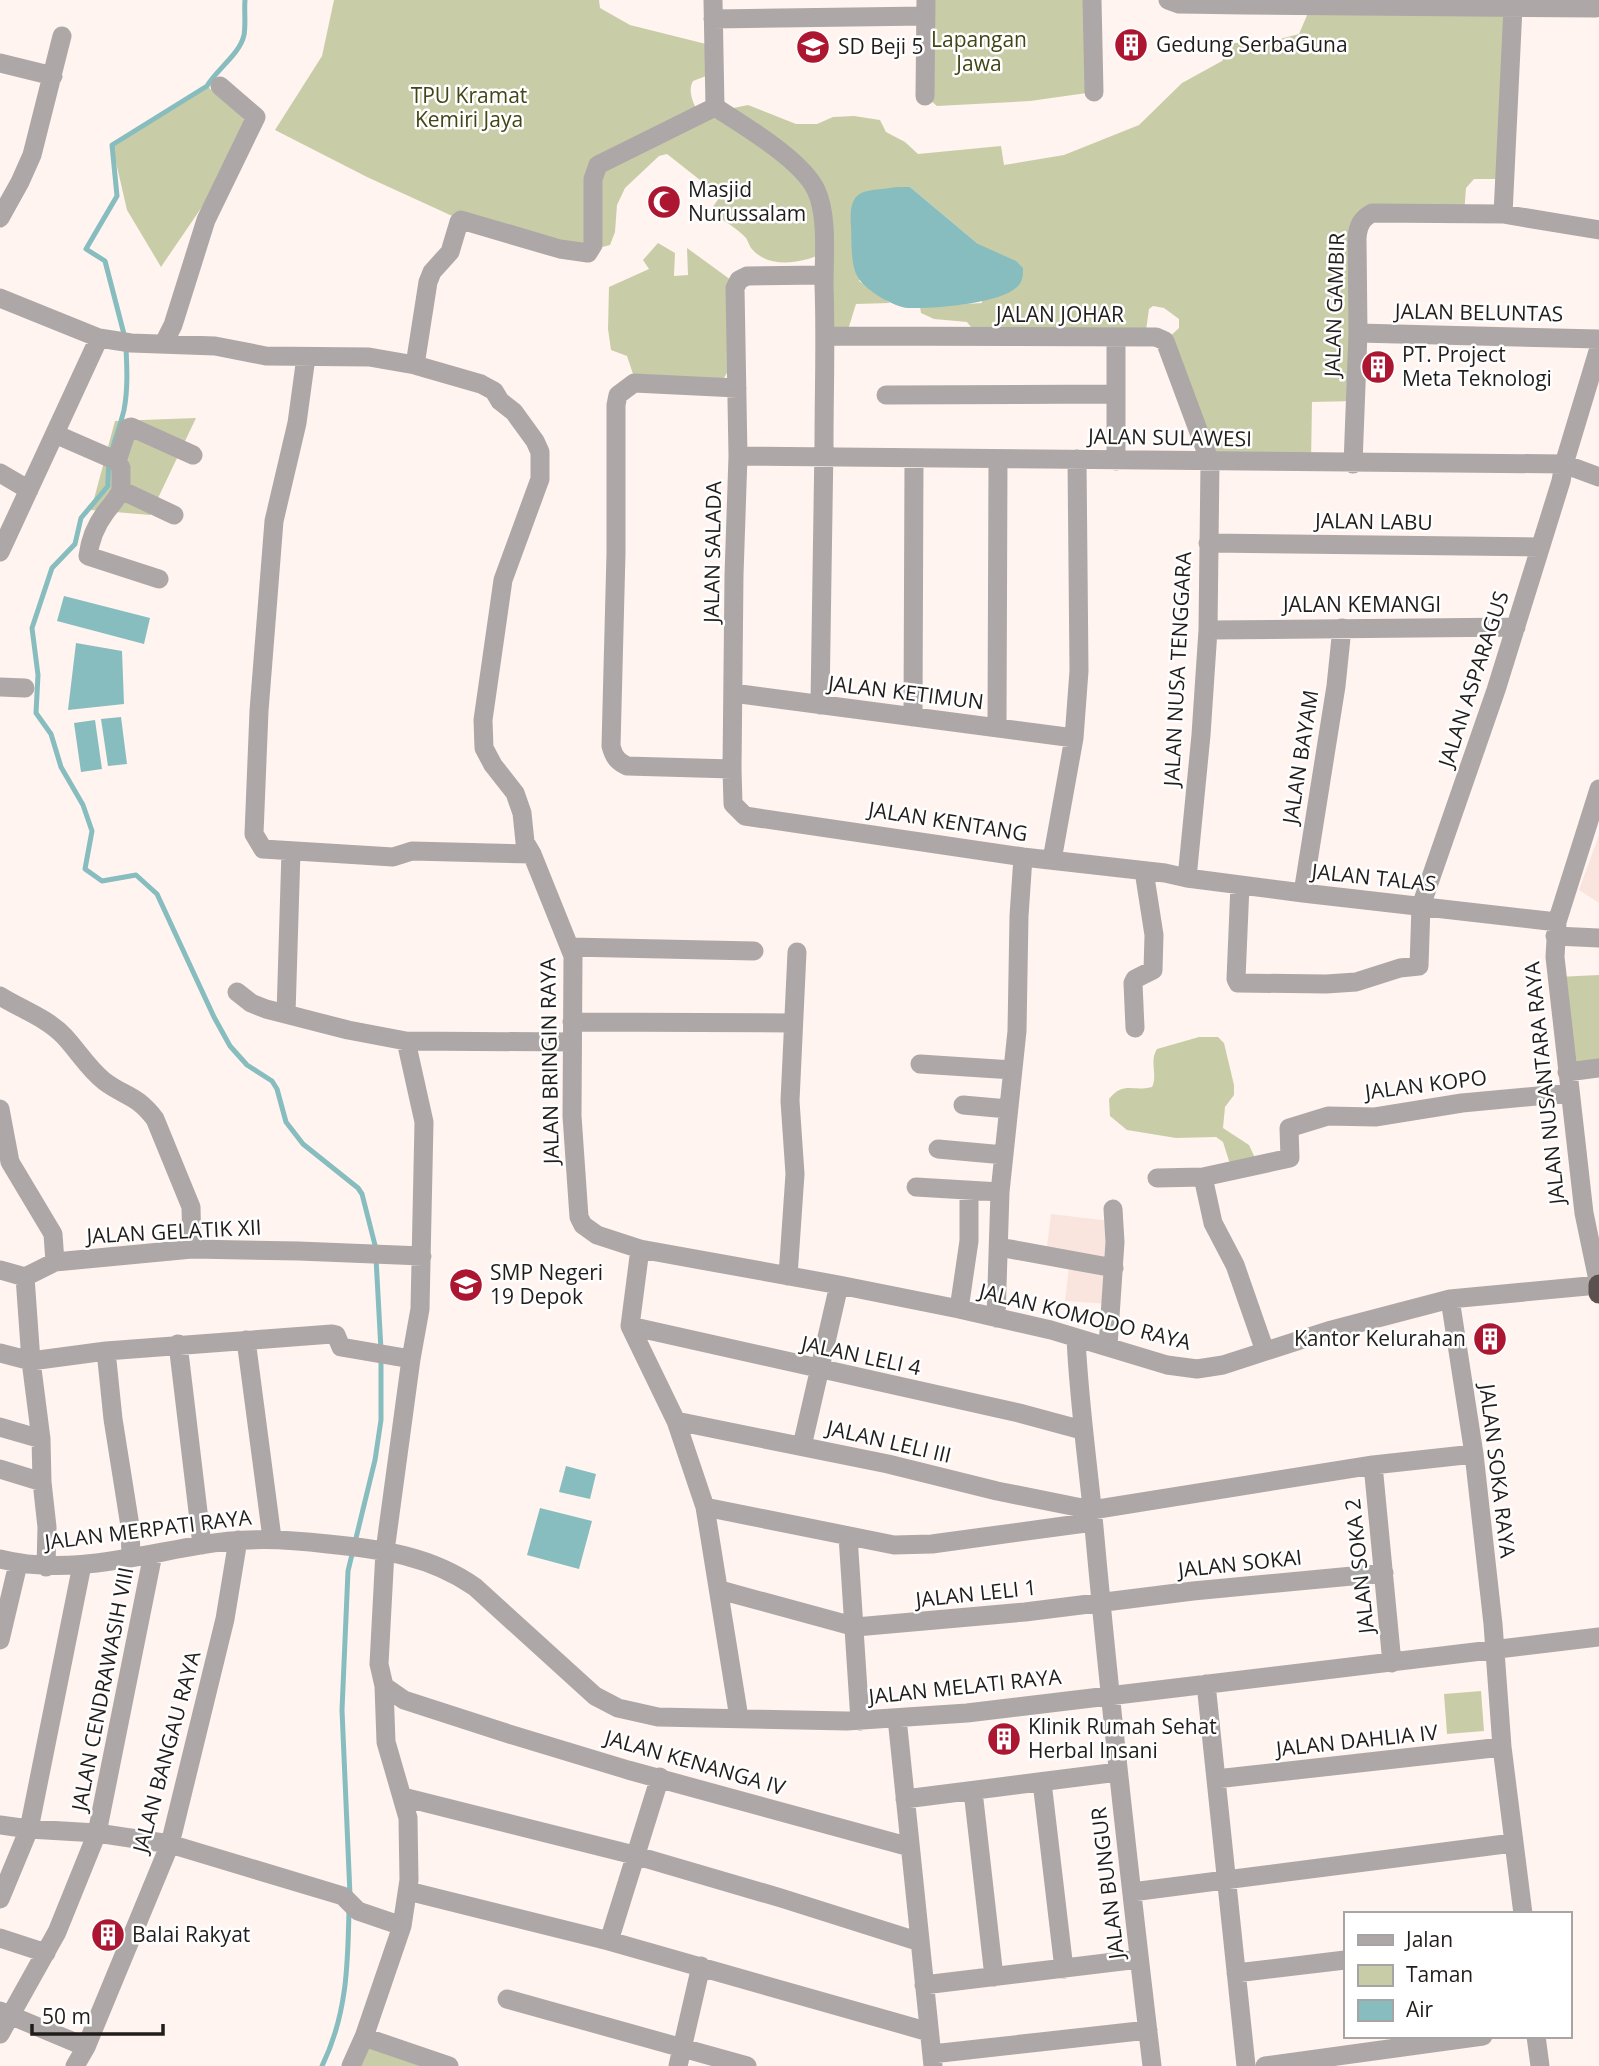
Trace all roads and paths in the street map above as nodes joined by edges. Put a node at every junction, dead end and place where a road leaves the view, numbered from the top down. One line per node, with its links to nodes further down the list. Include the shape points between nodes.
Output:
1 (1092, 0): 11 (street)
2 (1168, 0): 3 (street, via 1179,4)
3 (1513, 7): 4 (street); 14 (street)
4 (1595, 7)
5 (926, 8): 6 (street); 12 (street)
6 (713, 10): 13 (street)
7 (62, 36): 9 (street)
8 (0, 63): 9 (street)
9 (53, 76): 15 (street, via 32,155)
10 (220, 86): 21 (street, via 256,117 206,220)
11 (1094, 92)
12 (925, 96)
13 (715, 107): 17 (street, via 786,157 816,188 823,216); 27 (street, via 598,165 593,179 593,245 589,253 458,222 450,252 428,282)
14 (1503, 214): 16 (street, JALAN GAMBIR); 19 (street, JALAN GAMBIR, via 1372,214 1364,218 1357,238)
15 (0, 218)
16 (1599, 230)
17 (824, 275): 20 (street); 28 (street, JALAN SALADA, via 747,276 737,283)
18 (5, 306): 22 (street, JALAN BRINGIN RAYA)
19 (1358, 333): 24 (street, JALAN BELUNTAS); 41 (street, JALAN GAMBIR)
20 (825, 336): 23 (street, JALAN JOHAR); 34 (street)
21 (168, 337): 22 (street, JALAN BRINGIN RAYA, via 125,342); 26 (street, JALAN BRINGIN RAYA, via 266,356)
22 (99, 338): 31 (street)
23 (1116, 338): 29 (street); 40 (street, JALAN JOHAR, via 1165,341)
24 (1599, 339)
25 (1599, 348): 42 (street, JALAN ASPARAGUS)
26 (306, 357): 27 (street, JALAN BRINGIN RAYA, via 369,357); 65 (street, via 297,423 274,521 254,821 254,834 263,849)
27 (415, 365): 66 (street, JALAN BRINGIN RAYA, via 494,391 520,419 540,452 540,479 503,580 484,720 484,748 515,793 525,842)
28 (737, 388): 33 (street, JALAN SALADA); 62 (street, via 634,383 618,395 611,746 617,761 627,766)
29 (1116, 394): 30 (street); 39 (street)
30 (886, 395)
31 (55, 434): 35 (street); 45 (street)
32 (194, 456): 35 (street, via 131,426)
33 (738, 456): 34 (street, JALAN SULAWESI); 57 (street, JALAN SALADA)
34 (824, 457): 36 (street, JALAN SULAWESI); 58 (street)
35 (111, 458): 46 (street, via 121,468)
36 (914, 458): 37 (street, JALAN SULAWESI); 59 (street)
37 (998, 459): 38 (street, JALAN SULAWESI); 60 (street)
38 (1077, 459): 39 (street, JALAN SULAWESI); 61 (street, via 1079,671)
39 (1116, 461): 40 (street, JALAN SULAWESI)
40 (1210, 462): 41 (street, JALAN SULAWESI); 48 (street, JALAN NUSA TENGGARA)
41 (1353, 464): 42 (street, JALAN SULAWESI)
42 (1564, 464): 44 (street, JALAN SULAWESI); 49 (street, JALAN ASPARAGUS)
43 (0, 473): 45 (street)
44 (1599, 477)
45 (29, 490): 50 (street)
46 (121, 490): 47 (street); 51 (street, via 92,537 88,556)
47 (174, 515)
48 (1208, 543): 49 (street, JALAN LABU); 54 (street, JALAN NUSA TENGGARA)
49 (1540, 547): 52 (street, JALAN ASPARAGUS)
50 (0, 552)
51 (159, 579)
52 (1516, 627): 53 (street, JALAN KEMANGI); 73 (street, JALAN ASPARAGUS)
53 (1342, 628): 54 (street, JALAN KEMANGI); 72 (street, JALAN BAYAM)
54 (1208, 630): 70 (street, JALAN NUSA TENGGARA)
55 (0, 687): 56 (street)
56 (25, 688)
57 (733, 693): 58 (street, JALAN KETIMUN); 62 (street, JALAN SALADA)
58 (820, 705): 59 (street, JALAN KETIMUN)
59 (913, 717): 60 (street, JALAN KETIMUN)
60 (997, 727): 61 (street, JALAN KETIMUN)
61 (1073, 737): 68 (street)
62 (732, 769): 64 (street, JALAN SALADA, via 733,804)
63 (1599, 789): 74 (street, JALAN NUSANTARA RAYA)
64 (745, 816): 67 (street, JALAN KENTANG)
65 (291, 851): 66 (street, via 393,857 412,851); 81 (street)
66 (532, 854): 76 (street, JALAN BRINGIN RAYA)
67 (1023, 857): 68 (street, JALAN KENTANG); 88 (street)
68 (1052, 860): 69 (street, JALAN KENTANG)
69 (1144, 872): 70 (street, JALAN KENTANG); 83 (street, via 1154,935 1153,971 1133,983)
70 (1187, 878): 71 (street, JALAN TALAS)
71 (1240, 885): 72 (street, JALAN TALAS); 73 (street, JALAN ASPARAGUS, via 1236,979 1241,984 1356,982 1419,966)
72 (1303, 893): 73 (street, JALAN TALAS)
73 (1421, 906): 74 (street, JALAN TALAS)
74 (1556, 929): 75 (street, JALAN TALAS); 89 (street, JALAN NUSANTARA RAYA)
75 (1599, 938)
76 (570, 947): 77 (street); 84 (street, JALAN BRINGIN RAYA)
77 (754, 951)
78 (797, 952): 82 (street)
79 (237, 992): 81 (street, via 259,1006)
80 (0, 996): 104 (street, via 49,1024 104,1080 133,1096 155,1119 188,1198)
81 (285, 1014): 85 (street)
82 (793, 1023): 84 (street); 110 (street, via 790,1101 795,1174)
83 (1135, 1028)
84 (572, 1032): 85 (street); 102 (street, JALAN BRINGIN RAYA)
85 (406, 1041): 106 (street, via 424,1119)
86 (920, 1064): 88 (street)
87 (1599, 1068): 89 (street)
88 (1013, 1070): 93 (street)
89 (1567, 1072): 90 (street, JALAN NUSANTARA RAYA)
90 (1569, 1093): 96 (street, JALAN KOPO, via 1376,1117 1328,1116 1289,1128 1290,1157); 113 (street, JALAN NUSANTARA RAYA, via 1584,1213)
91 (963, 1105): 93 (street)
92 (0, 1109): 107 (street, via 10,1162 53,1234)
93 (1009, 1109): 95 (street)
94 (938, 1149): 95 (street)
95 (1004, 1154): 100 (street)
96 (1203, 1177): 97 (street); 124 (street, via 1213,1223 1235,1265)
97 (1157, 1178)
98 (916, 1187): 99 (street)
99 (969, 1191): 100 (street); 116 (street, via 969,1241)
100 (1000, 1192): 103 (street)
101 (1114, 1209): 108 (street)
102 (579, 1217): 105 (street, JALAN KOMODO RAYA, via 583,1226 597,1235)
103 (999, 1247): 108 (street); 117 (street)
104 (192, 1249): 106 (street, JALAN GELATIK XII); 107 (street, JALAN GELATIK XII)
105 (640, 1249): 110 (street, JALAN KOMODO RAYA); 118 (street)
106 (422, 1256): 126 (street, via 420,1309)
107 (55, 1262): 111 (street, JALAN GELATIK XII)
108 (1114, 1268): 122 (street)
109 (0, 1270): 111 (street)
110 (788, 1276): 112 (street, JALAN KOMODO RAYA)
111 (25, 1277): 127 (street)
112 (839, 1285): 116 (street, JALAN KOMODO RAYA); 128 (street)
113 (1599, 1285): 114 (highway, JALAN NUSANTARA RAYA); 115 (street, JALAN KOMODO RAYA)
114 (1599, 1293)
115 (1450, 1298): 124 (street, JALAN KOMODO RAYA); 134 (street, JALAN SOKA RAYA)
116 (959, 1309): 117 (street, JALAN KOMODO RAYA)
117 (996, 1318): 119 (street, JALAN KOMODO RAYA)
118 (630, 1326): 128 (street, JALAN LELI 4); 129 (street)
119 (1076, 1338): 122 (street, JALAN KOMODO RAYA); 131 (street, JALAN BUNGUR)
120 (246, 1340): 121 (street); 126 (street, via 332,1334 341,1347); 141 (street)
121 (178, 1345): 123 (street); 143 (street)
122 (1108, 1346): 124 (street, JALAN KOMODO RAYA, via 1167,1365 1197,1369)
123 (106, 1351): 127 (street); 146 (street)
124 (1265, 1351)
125 (0, 1353): 127 (street)
126 (411, 1359): 144 (street)
127 (31, 1361): 132 (street)
128 (820, 1370): 131 (street, JALAN LELI 4); 133 (street)
129 (676, 1421): 133 (street, JALAN LELI III); 138 (street)
130 (0, 1427): 132 (street)
131 (1082, 1430): 139 (street, JALAN BUNGUR)
132 (41, 1439): 137 (street)
133 (802, 1446): 139 (street, JALAN LELI III)
134 (1474, 1454): 135 (street); 156 (street, JALAN SOKA RAYA)
135 (1373, 1465): 139 (street); 150 (street, JALAN SOKA 2)
136 (0, 1469): 137 (street)
137 (42, 1482): 149 (street)
138 (705, 1507): 140 (street); 151 (street)
139 (1093, 1516): 140 (street, via 909,1545); 152 (street, JALAN BUNGUR)
140 (849, 1536): 153 (street)
141 (272, 1538): 142 (street, JALAN MERPATI RAYA); 144 (street, JALAN MERPATI RAYA)
142 (238, 1540): 143 (street, JALAN MERPATI RAYA); 176 (street, JALAN BANGAU RAYA, via 225,1619)
143 (202, 1545): 145 (street, JALAN MERPATI RAYA)
144 (386, 1551): 159 (street, via 379,1664); 161 (street, JALAN MELATI RAYA, via 430,1563 475,1587 592,1693 618,1708 658,1717)
145 (153, 1554): 146 (street, JALAN MERPATI RAYA); 174 (street, JALAN CENDRAWASIH VIII)
146 (131, 1557): 148 (street, JALAN MERPATI RAYA)
147 (9, 1561): 149 (street, JALAN MERPATI RAYA); 155 (street)
148 (82, 1564): 149 (street, JALAN MERPATI RAYA); 173 (street)
149 (46, 1567)
150 (1384, 1573): 152 (street, JALAN SOKAI); 157 (street, JALAN SOKA 2)
151 (720, 1590): 153 (street, JALAN LELI 1); 161 (street)
152 (1100, 1603): 153 (street, JALAN LELI 1); 160 (street, JALAN BUNGUR)
153 (856, 1627): 163 (street)
154 (1599, 1637): 156 (street, JALAN MELATI RAYA)
155 (0, 1640)
156 (1495, 1649): 157 (street, JALAN MELATI RAYA); 164 (street, JALAN SOKA RAYA)
157 (1392, 1663): 158 (street, JALAN MELATI RAYA)
158 (1206, 1684): 160 (street, JALAN MELATI RAYA); 167 (street)
159 (384, 1686): 166 (street, JALAN KENANGA IV, via 404,1700); 170 (street, via 386,1742)
160 (1109, 1694): 162 (street, JALAN MELATI RAYA); 165 (street, JALAN BUNGUR)
161 (740, 1718): 163 (street, JALAN MELATI RAYA)
162 (897, 1718): 163 (street, JALAN MELATI RAYA); 171 (street)
163 (860, 1721)
164 (1502, 1747): 167 (street, JALAN DAHLIA IV); 175 (street, JALAN SOKA RAYA)
165 (1118, 1772): 168 (street); 181 (street, JALAN BUNGUR)
166 (660, 1777): 177 (street, JALAN KENANGA IV); 178 (street)
167 (1216, 1779): 179 (street)
168 (1042, 1782): 169 (street); 192 (street)
169 (973, 1791): 171 (street); 194 (street)
170 (403, 1797): 178 (street); 180 (street, via 408,1818)
171 (905, 1799): 177 (street)
172 (0, 1825): 173 (street)
173 (29, 1829): 174 (street); 182 (street)
174 (97, 1833): 176 (street); 188 (street, JALAN CENDRAWASIH VIII)
175 (1513, 1843): 179 (street); 183 (street, JALAN SOKA RAYA)
176 (170, 1844): 184 (street, via 343,1896 358,1911); 204 (street, JALAN BANGAU RAYA)
177 (910, 1847): 187 (street)
178 (634, 1855): 186 (street); 187 (street)
179 (1227, 1880): 181 (street); 193 (street)
180 (408, 1891): 184 (street); 186 (street)
181 (1132, 1892): 189 (street, JALAN BUNGUR)
182 (0, 1899)
183 (1523, 1912)
184 (402, 1926): 201 (street)
185 (0, 1938): 188 (street)
186 (609, 1941): 191 (street)
187 (920, 1942): 195 (street)
188 (46, 1953): 197 (street, JALAN CENDRAWASIH VIII)
189 (1139, 1959): 192 (street); 198 (street, JALAN BUNGUR)
190 (1344, 1959): 193 (street)
191 (701, 1966): 199 (street); 205 (street)
192 (1064, 1969): 194 (street)
193 (1236, 1972): 212 (street)
194 (994, 1977): 195 (street)
195 (924, 1985): 199 (street)
196 (507, 1999): 205 (street)
197 (6, 2013): 200 (street, JALAN CENDRAWASIH VIII); 204 (street)
198 (1147, 2030): 206 (street); 211 (street, JALAN BUNGUR)
199 (929, 2032): 206 (street)
200 (0, 2035)
201 (364, 2037): 208 (street); 209 (street)
202 (1468, 2038): 213 (street)
203 (1536, 2038): 214 (street)
204 (86, 2047): 207 (street, JALAN BANGAU RAYA)
205 (680, 2057): 210 (street)
206 (933, 2060)
207 (75, 2066)
208 (351, 2066)
209 (449, 2066)
210 (747, 2066)
211 (1152, 2066)
212 (1246, 2066)
213 (1265, 2066)
214 (1540, 2066)

